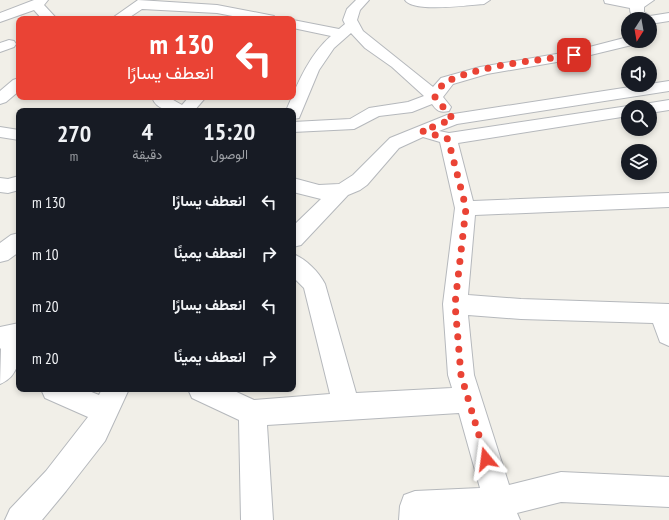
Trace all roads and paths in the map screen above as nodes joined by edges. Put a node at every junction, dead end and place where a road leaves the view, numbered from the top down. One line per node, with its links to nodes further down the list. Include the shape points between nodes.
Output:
1 (364, 0): 18 (street, via 354,9)
2 (411, 0): 5 (street, via 426,3)
3 (484, 0): 5 (street)
4 (610, 0): 8 (street)
5 (461, 1)
6 (144, 2): 10 (street); 12 (street)
7 (39, 3): 11 (street); 15 (street)
8 (643, 3): 9 (street)
9 (638, 12)
10 (222, 15): 13 (street)
11 (48, 16)
12 (123, 16)
13 (234, 16)
14 (669, 17): 16 (street)
15 (0, 18)
16 (657, 19)
17 (296, 25): 18 (street)
18 (347, 30): 21 (street, via 329,45); 24 (street, via 355,30 368,44 398,65)
19 (621, 44): 24 (street, via 574,55 485,70 447,81)
20 (296, 70): 21 (street)
21 (311, 70): 32 (street)
22 (16, 86): 25 (street)
23 (669, 86): 35 (street)
24 (435, 97): 34 (street, via 412,107 375,112 354,124); 35 (street)
25 (0, 99)
26 (161, 100): 30 (street)
27 (195, 100): 31 (street)
28 (669, 105): 29 (street)
29 (657, 107)
30 (176, 108)
31 (188, 108)
32 (295, 108)
33 (621, 112): 35 (street)
34 (296, 126)
35 (450, 129): 41 (street, via 422,131 394,143 359,182); 43 (street)
36 (0, 132): 37 (street)
37 (16, 135)
38 (16, 185): 39 (street)
39 (0, 186)
40 (296, 186): 41 (street, via 323,192)
41 (341, 191): 44 (street)
42 (669, 200): 43 (street)
43 (466, 208): 48 (street)
44 (296, 236)
45 (16, 243): 46 (street)
46 (0, 254)
47 (296, 265): 59 (street, via 314,284)
48 (455, 304): 49 (street, via 521,309); 58 (street, via 461,375)
49 (665, 313): 51 (street)
50 (16, 334): 52 (street)
51 (669, 335)
52 (0, 338)
53 (16, 350): 54 (street)
54 (8, 370)
55 (69, 392): 57 (street)
56 (208, 392): 60 (street)
57 (110, 400): 63 (street, via 95,431)
58 (468, 400): 59 (street); 62 (street)
59 (346, 406): 60 (street)
60 (253, 413): 64 (street)
61 (669, 492): 62 (street, via 561,487)
62 (501, 511): 65 (street, via 415,506)
63 (21, 520)
64 (257, 520)
65 (415, 520)

